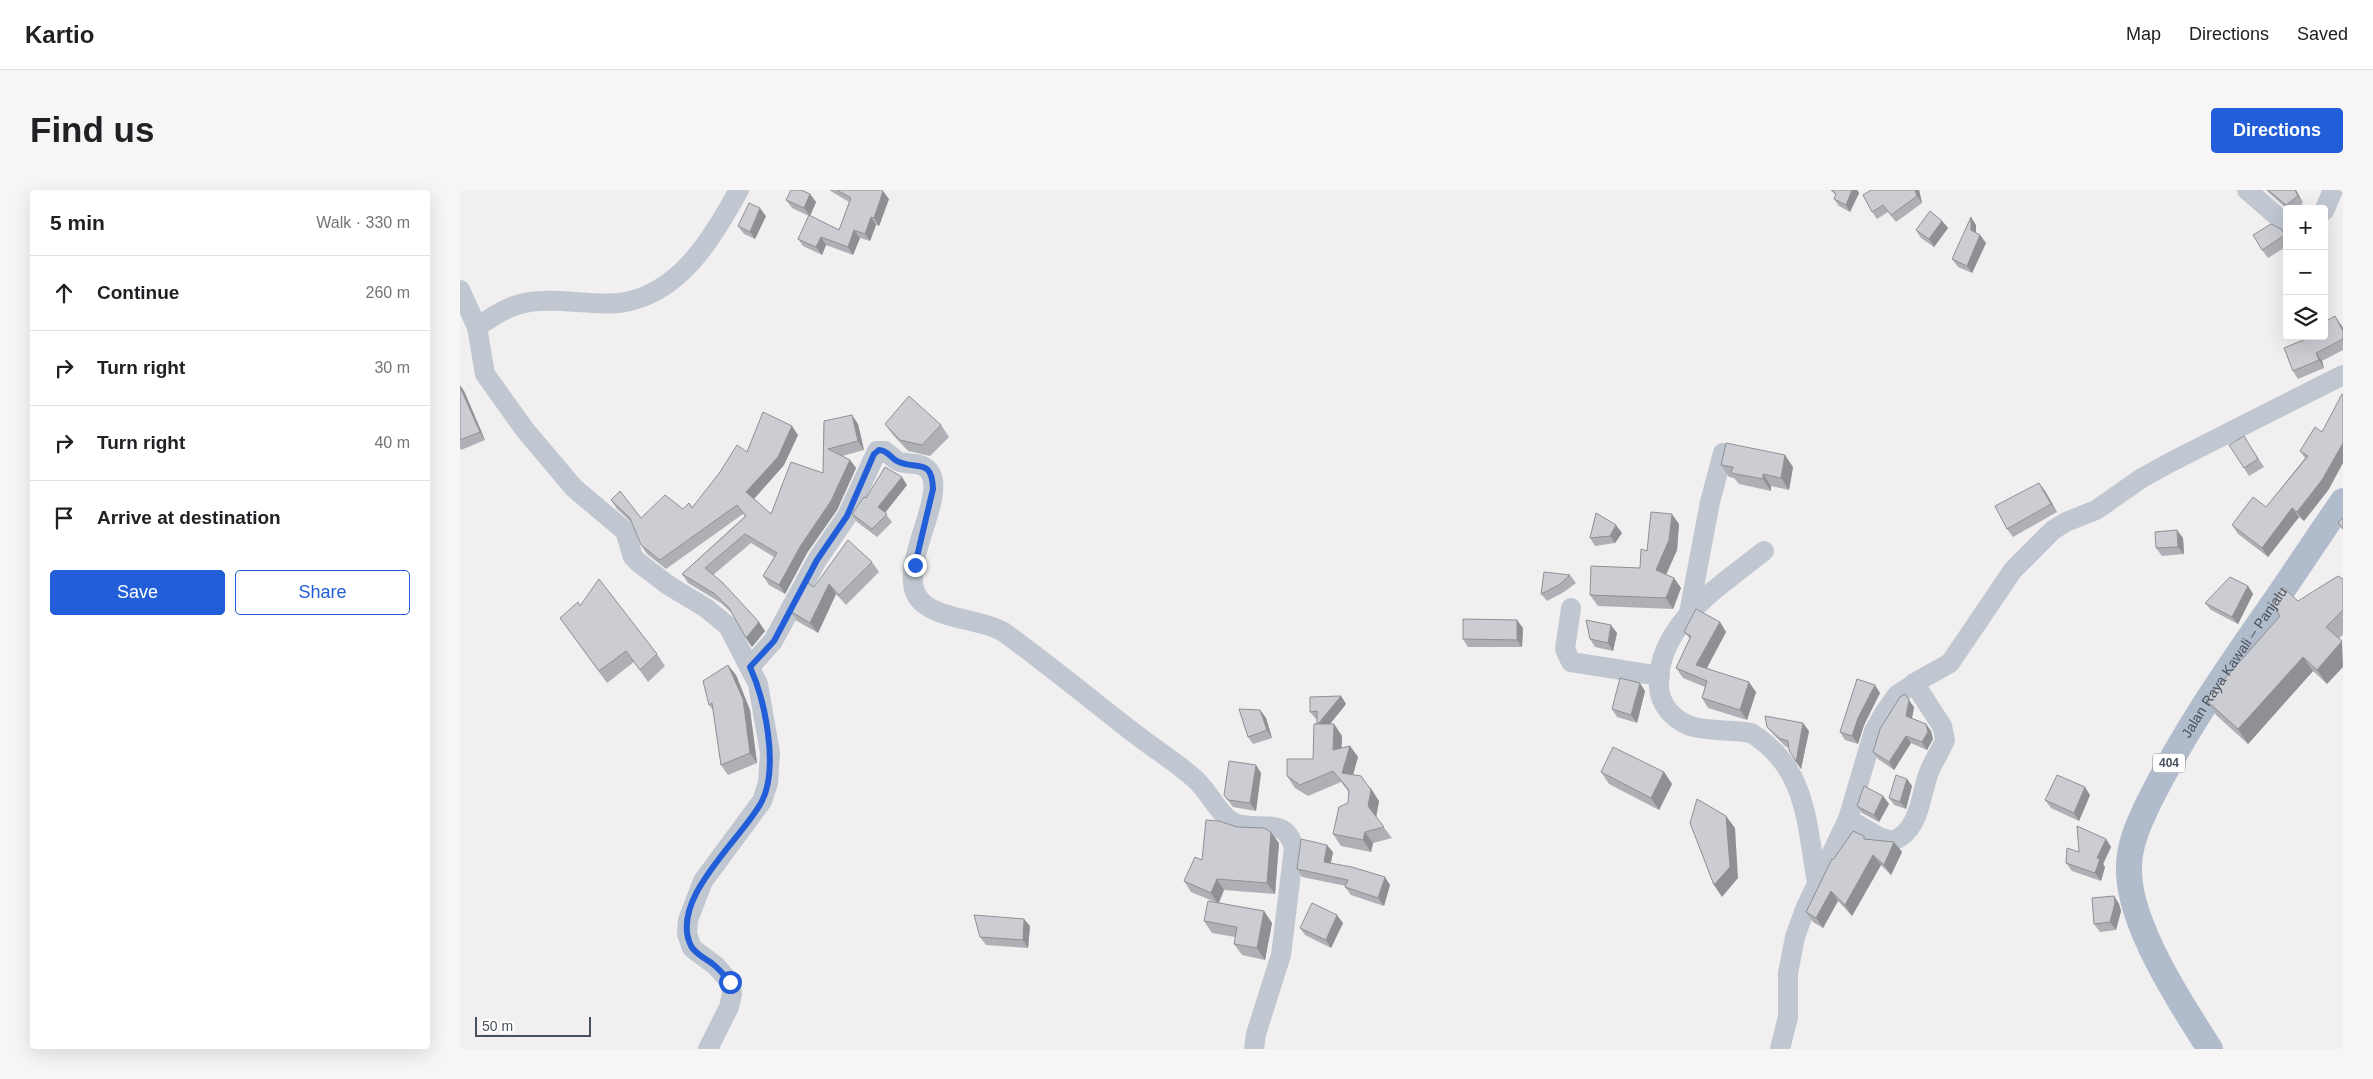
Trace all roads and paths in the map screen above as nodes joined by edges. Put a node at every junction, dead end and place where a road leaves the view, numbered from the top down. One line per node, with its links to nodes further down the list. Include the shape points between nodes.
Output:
1 (739, 190): 7 (street, via 714,235 689,266 640,299 618,303 519,304)
2 (2247, 190): 5 (street)
3 (2333, 190): 4 (street)
4 (2327, 205)
5 (2283, 222)
6 (460, 290): 7 (street)
7 (477, 327): 14 (street, via 485,374 525,430 574,488 625,531 635,560 728,626)
8 (2343, 375): 16 (street, via 2171,462 2096,510 2053,530 2013,570 1950,663)
9 (1723, 453): 13 (street, via 1710,502)
10 (2343, 501): 22 (main road, Jalan Raya Kawali – Panjalu / 404, via 2184,735 2131,844 2129,874 2137,911 2166,978)
11 (1764, 551): 13 (street)
12 (1571, 608): 15 (street, via 1564,649 1571,662)
13 (1689, 613): 15 (street, via 1667,645)
14 (750, 667): 19 (street, via 758,684 770,753 768,783 762,801 703,881 688,920 687,934 692,948 716,966 730,982 732,994); 20 (street, via 774,641 817,560 847,516 874,454 882,450 898,462 921,464 933,481 913,580 914,592 921,602 1002,631 1072,682 1197,782 1233,822 1279,827 1292,840 1294,848 1281,956)
15 (1660, 676): 18 (street, via 1664,707 1676,718 1690,726 1751,733 1764,742 1789,770 1801,793)
16 (1914, 683): 17 (street, via 1897,695 1874,732); 17 (street, via 1942,726 1945,740 1928,776 1920,812 1903,835 1893,841 1879,837)
17 (1848, 819): 18 (street)
18 (1817, 882): 21 (street, via 1795,937 1788,973 1788,1017)
19 (708, 1049)
20 (1254, 1049)
21 (1780, 1049)
22 (2210, 1049)

